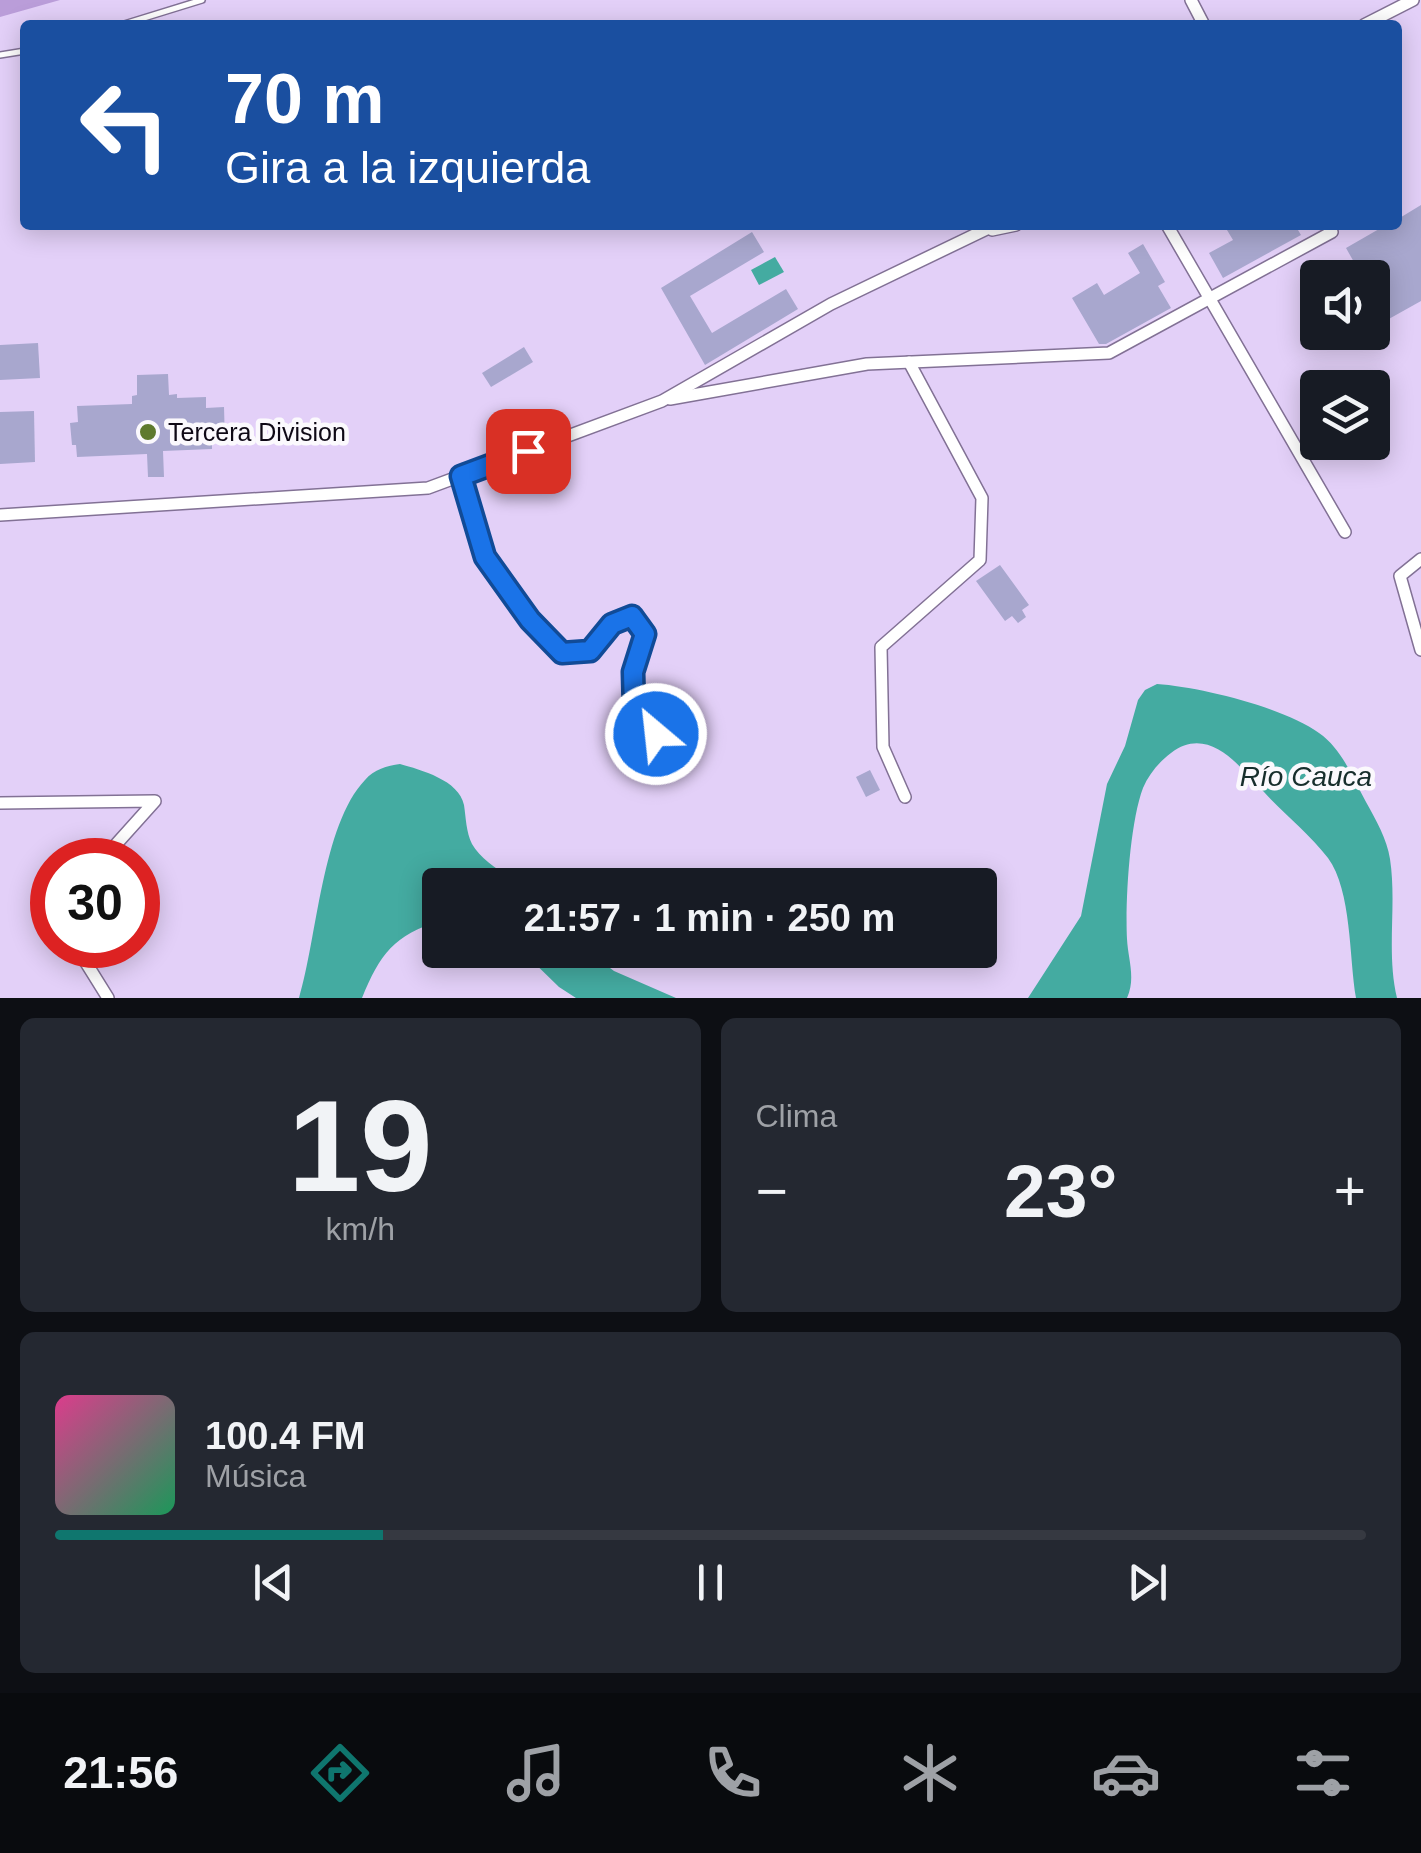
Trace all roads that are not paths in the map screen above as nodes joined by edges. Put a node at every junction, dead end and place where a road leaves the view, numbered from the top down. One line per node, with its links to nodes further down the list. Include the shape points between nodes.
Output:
1 (202, 0): 3 (lane)
2 (1413, 0): 4 (street)
3 (137, 20)
4 (1374, 20)
5 (988, 230): 12 (street, via 831,304)
6 (1170, 230): 10 (street)
7 (1313, 230): 9 (street)
8 (1332, 232): 9 (street)
9 (1318, 240): 10 (street)
10 (1210, 300): 11 (street, via 1109,353); 15 (street)
11 (910, 362): 12 (street); 19 (street, via 982,498 980,560 881,646 883,747)
12 (662, 400): 13 (street)
13 (461, 476): 14 (street, via 428,488); 18 (street, via 485,557 562,653 590,651 612,624 632,616 639,625 645,634 633,672 634,710)
14 (0, 515)
15 (1345, 532)
16 (1421, 559): 17 (street, via 1400,576)
17 (1421, 650)
18 (656, 734)
19 (905, 798)
20 (0, 803): 21 (street, via 155,801)
21 (122, 838)
22 (89, 968): 23 (street)
23 (108, 998)

